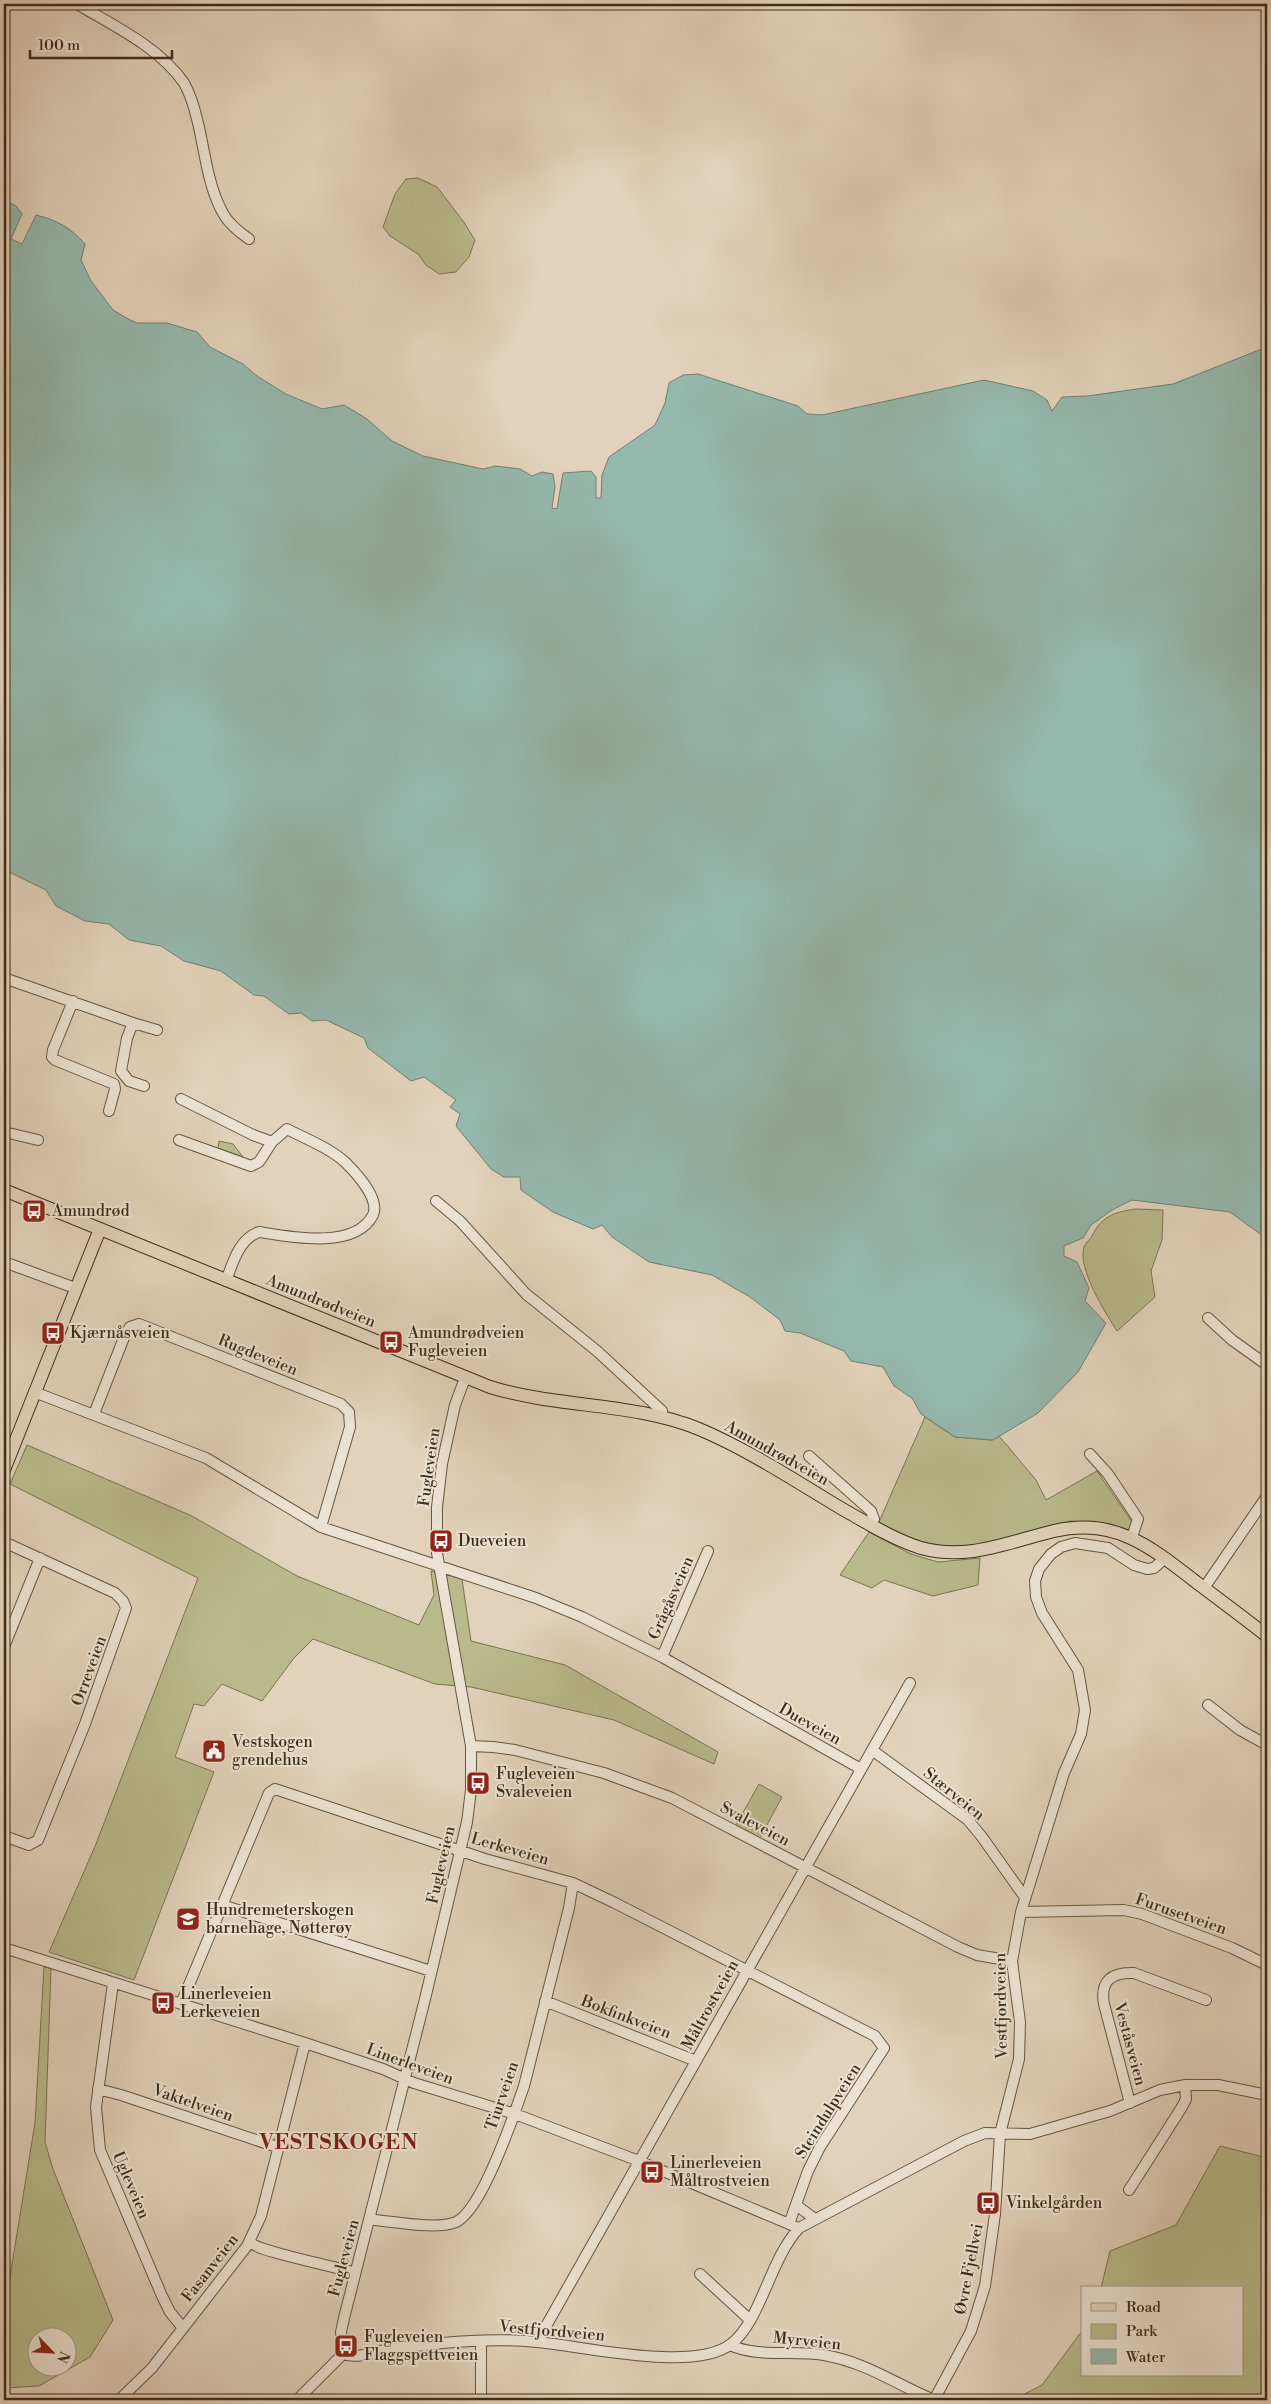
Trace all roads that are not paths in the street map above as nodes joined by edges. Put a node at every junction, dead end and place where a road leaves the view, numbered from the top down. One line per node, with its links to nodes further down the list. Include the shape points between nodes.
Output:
1 (77, 4): 2 (street, via 156,53 185,85 194,106 216,196 233,227)
2 (249, 239)
3 (4, 978): 4 (street)
4 (73, 1001): 5 (street); 9 (street, via 52,1057 114,1084)
5 (133, 1024): 6 (street); 7 (street, via 121,1071 130,1080)
6 (157, 1030)
7 (144, 1086)
8 (181, 1098): 13 (street)
9 (109, 1111)
10 (4, 1132): 11 (street)
11 (38, 1140)
12 (179, 1140): 13 (street, via 251,1166 259,1162)
13 (272, 1142): 18 (street, via 287,1128 336,1155 358,1177 374,1202 374,1212 367,1225 348,1235 308,1238 259,1232 251,1234 240,1247)
14 (4, 1190): 16 (main road, Amundrødveien)
15 (436, 1201): 25 (street, via 460,1221 526,1294 597,1351 662,1411)
16 (100, 1229): 18 (main road, Amundrødveien); 19 (main road)
17 (4, 1262): 19 (street)
18 (226, 1280): 22 (main road, Amundrødveien)
19 (75, 1288): 23 (main road)
20 (1208, 1318): 21 (street)
21 (1267, 1365)
22 (465, 1378): 25 (main road, Amundrødveien, via 526,1397); 38 (street, Fugleveien, via 455,1405 442,1464 437,1507)
23 (34, 1392): 24 (street, Dueveien); 26 (main road)
24 (94, 1414): 32 (street, Dueveien, via 206,1458); 32 (street, Rugdeveien, via 125,1335 139,1324 341,1404 349,1412 350,1427)
25 (663, 1418): 31 (main road, Amundrødveien, via 719,1439)
26 (8, 1444): 29 (main road)
27 (1090, 1454): 33 (street, via 1108,1474 1138,1519)
28 (809, 1456): 31 (street, Amundrødveien, via 871,1511)
29 (4, 1470)
30 (1267, 1496): 39 (street)
31 (872, 1526): 33 (main road, Amundrødveien, via 902,1542 957,1553 986,1551 1075,1528 1103,1529)
32 (321, 1527): 38 (street, Dueveien)
33 (1132, 1537): 37 (main road, Amundrødveien)
34 (4, 1542): 36 (street, Orreveien)
35 (708, 1551): 42 (street, Grågåsveien)
36 (40, 1558): 41 (street); 49 (street, Orreveien, via 115,1593 126,1608 85,1724 38,1840 29,1845)
37 (1165, 1558): 39 (main road, Amundrødveien); 53 (street, Vestfjordveien, via 1154,1568 1147,1569 1108,1548 1075,1543 1061,1546 1039,1569 1035,1581 1036,1597 1042,1613 1078,1670 1086,1710 1081,1734 1064,1773)
38 (438, 1566): 42 (street, Dueveien, via 567,1610); 46 (street, Fugleveien)
39 (1204, 1588): 40 (main road, Amundrødveien)
40 (1267, 1636)
41 (4, 1647)
42 (662, 1657): 48 (street, Dueveien)
43 (910, 1682): 47 (street, Måltrostveien)
44 (1208, 1705): 45 (street, via 1240,1730)
45 (1267, 1745)
46 (471, 1746): 50 (street, Fugleveien, via 471,1790); 51 (street, Svaleveien, via 515,1750 619,1777 692,1808)
47 (872, 1750): 48 (street, Måltrostveien); 53 (street, Stærveien, via 968,1820)
48 (860, 1769): 51 (street, Måltrostveien)
49 (4, 1836)
50 (461, 1852): 52 (street, Lerkeveien); 54 (street, Lerkeveien, via 274,1789 269,1793); 59 (street, Fugleveien)
51 (804, 1868): 57 (street, Svaleveien, via 958,1947 984,1957); 60 (street, Måltrostveien)
52 (573, 1883): 60 (street, Lerkeveien); 63 (street, Tiurveien)
53 (1024, 1896): 55 (street, Vestfjordveien)
54 (222, 1905): 59 (street); 64 (street, Lerkeveien)
55 (1021, 1912): 57 (street, Vestfjordveien); 58 (street, Furusetveien, via 1100,1910 1142,1914 1232,1948)
56 (4, 1948): 61 (street, Linerleveien)
57 (1012, 1961): 74 (street, Vestfjordveien, via 1020,2022 1019,2059)
58 (1267, 1965)
59 (431, 1971): 68 (street, Fugleveien)
60 (746, 1971): 66 (street, Lerkeveien, via 875,2036); 67 (street, Måltrostveien)
61 (113, 1983): 64 (street, Linerleveien); 70 (street, Ugleveien)
62 (1206, 2000): 72 (street, Veståsveien, via 1134,1972 1124,1972 1107,1981 1102,1993 1104,2004)
63 (545, 2001): 67 (street, Bokfinkveien); 73 (street, Tiurveien)
64 (182, 2004): 65 (street, Linerleveien)
65 (305, 2043): 68 (street, Linerleveien); 75 (street, Fasanveien)
66 (882, 2043): 78 (street, Steindulpveien, via 884,2048 820,2147)
67 (696, 2061): 76 (street, Måltrostveien)
68 (405, 2078): 73 (street, Linerleveien); 79 (street, Fugleveien)
69 (1185, 2084): 71 (street, Veståsveien, via 1218,2084); 72 (street, Veståsveien, via 1160,2090); 77 (street, via 1186,2099 1182,2107)
70 (98, 2089): 75 (street, Vaktelveien); 87 (street, Ugleveien, via 97,2126 103,2160 162,2296)
71 (1267, 2095)
72 (1130, 2104): 74 (street, Veståsveien, via 1030,2134)
73 (515, 2114): 76 (street, Linerleveien); 79 (street, Tiurveien, via 477,2200 463,2217 442,2224)
74 (1000, 2134): 80 (street, via 985,2133 964,2141); 95 (street, Øvre Fjellvei, via 995,2214 982,2298 971,2331)
75 (277, 2147): 83 (street, Fasanveien, via 261,2216)
76 (639, 2160): 81 (street, Linerleveien); 89 (street, Måltrostveien)
77 (1129, 2190)
78 (796, 2205): 80 (street); 81 (street, Steindulpveien)
79 (370, 2218): 84 (street, Fugleveien)
80 (815, 2219): 82 (street)
81 (789, 2224): 82 (street, Linerleveien)
82 (799, 2228): 86 (street, via 780,2255)
83 (250, 2242): 84 (street, via 260,2249); 87 (street, Fasanveien)
84 (355, 2274): 91 (street, Fugleveien, via 341,2332)
85 (700, 2274): 86 (street)
86 (750, 2320): 90 (street)
87 (183, 2328): 93 (street, Fasanveien, via 152,2368)
88 (481, 2341): 89 (street, Vestfjordveien); 91 (street, Vestfjordveien, via 400,2348 354,2357); 94 (street)
89 (537, 2342): 90 (street, Vestfjordveien, via 666,2358 695,2356)
90 (730, 2345): 95 (street, Myrveien, via 747,2351 824,2355 854,2362)
91 (342, 2354): 92 (street)
92 (302, 2399)
93 (119, 2400)
94 (481, 2400)
95 (934, 2400)

